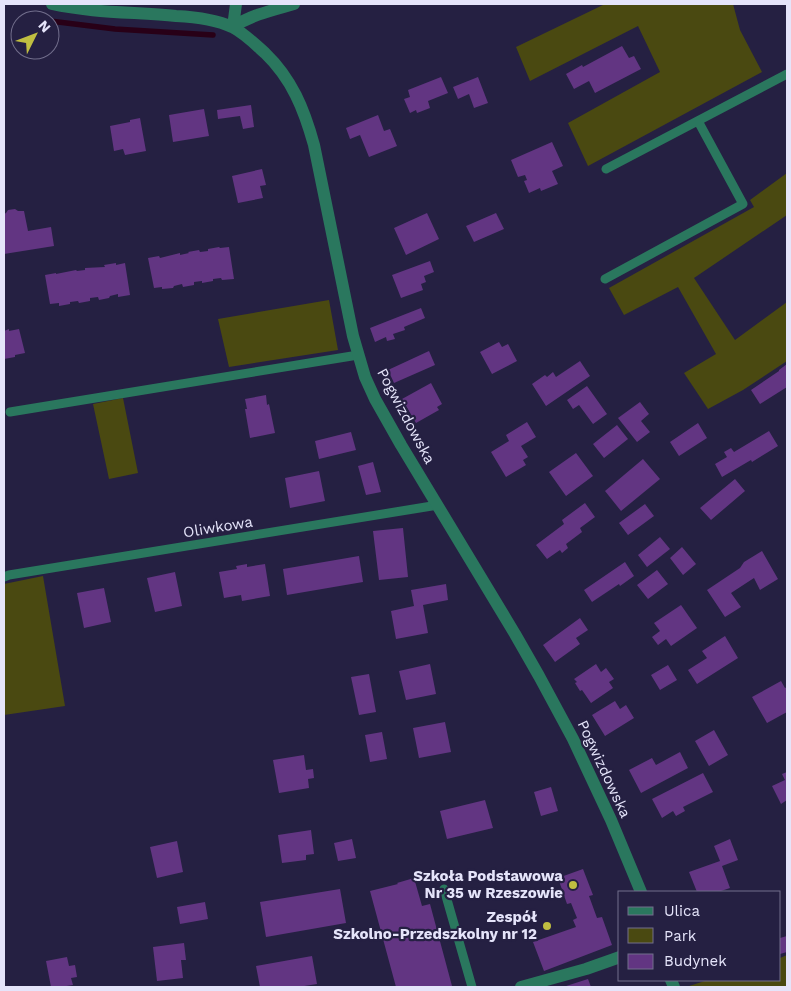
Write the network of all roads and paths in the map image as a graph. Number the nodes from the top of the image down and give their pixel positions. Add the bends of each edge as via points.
1 (52, 4) edge
2 (236, 4) edge
3 (294, 4) edge
4 (233, 27) junction
5 (787, 74) edge
6 (698, 121) junction
7 (606, 170) dead end
8 (605, 279) dead end
9 (358, 355) junction
10 (10, 412) dead end
11 (438, 505) junction
12 (4, 578) edge
13 (444, 889) dead end
14 (641, 891) edge
15 (618, 958) edge
16 (472, 987) edge
17 (521, 987) edge

1 - 4 street, Pogwizdowska via 197,18
2 - 4 street
3 - 4 street
4 - 9 street, Pogwizdowska via 273,61 288,80 305,115
5 - 6 lane
6 - 7 lane
6 - 8 lane via 743,204
9 - 10 lane
9 - 11 street, Pogwizdowska via 375,399
11 - 12 lane, Oliwkowa
11 - 14 street, Pogwizdowska via 573,739
13 - 16 lane
15 - 17 street

